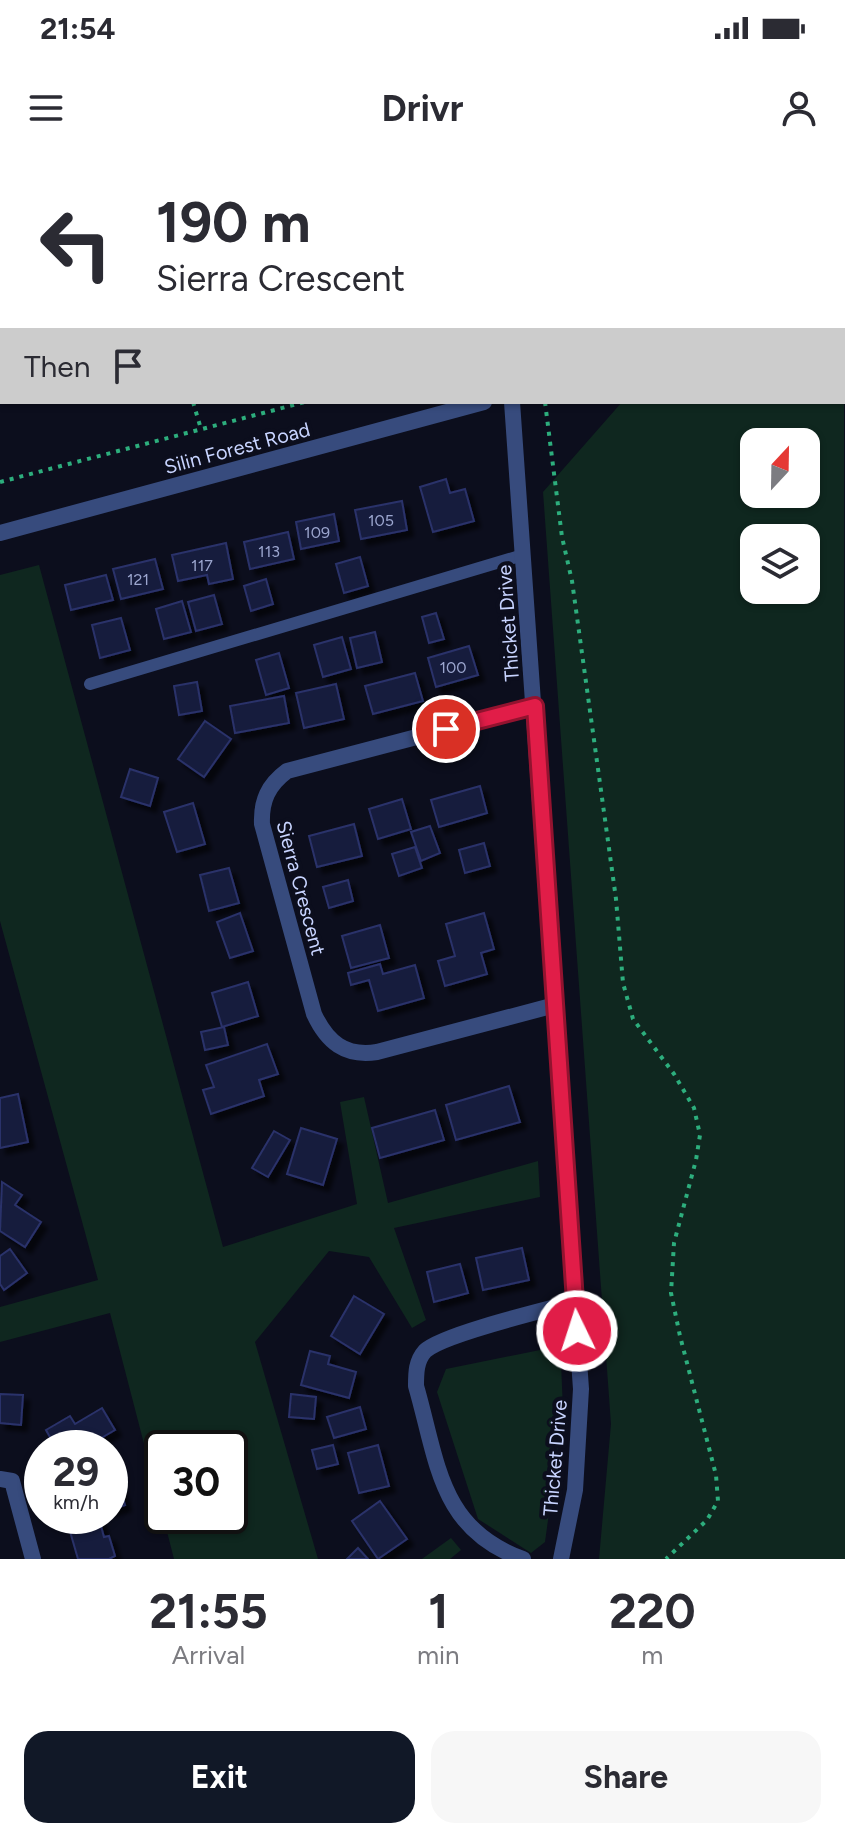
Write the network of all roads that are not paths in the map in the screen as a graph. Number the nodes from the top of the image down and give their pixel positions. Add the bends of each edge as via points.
1 (477, 404) edge
2 (512, 404) edge
3 (0, 533) edge
4 (523, 555) junction
5 (90, 684) dead end
6 (535, 706) junction
7 (555, 1005) junction
8 (575, 1302) junction
9 (0, 1479) edge
10 (33, 1559) edge
11 (523, 1559) edge
12 (561, 1559) edge

1 - 3 street, Silin Forest Road
2 - 4 street, Thicket Drive
4 - 5 lane
4 - 6 street, Thicket Drive
6 - 7 street, Thicket Drive
6 - 7 street, Sierra Crescent via 287,771 265,797 262,824 314,1014 341,1049 377,1052
7 - 8 street, Thicket Drive
8 - 11 street via 439,1342 419,1359 416,1372 452,1505 480,1537
8 - 12 street, Thicket Drive via 581,1389 578,1457
9 - 10 street via 12,1481

